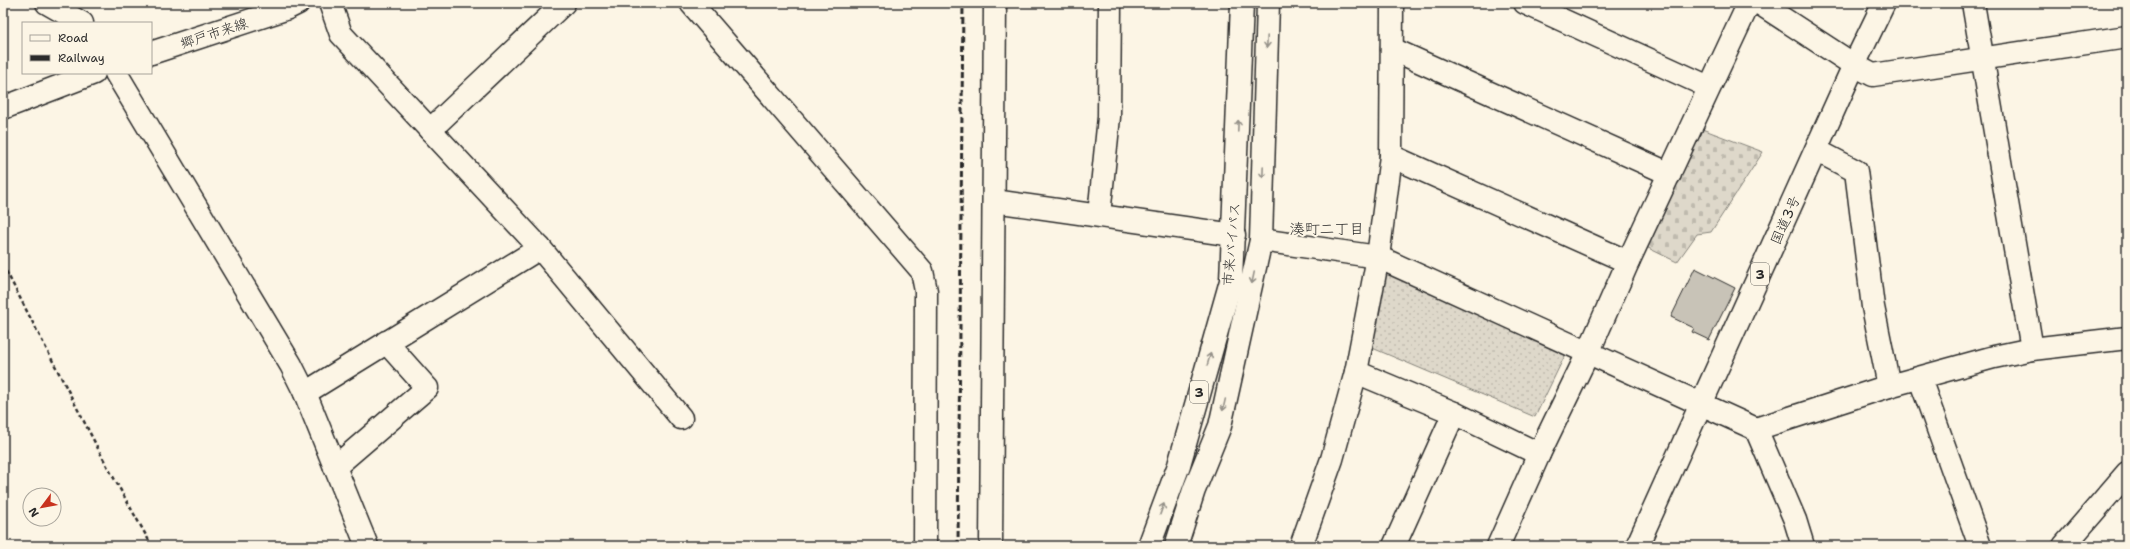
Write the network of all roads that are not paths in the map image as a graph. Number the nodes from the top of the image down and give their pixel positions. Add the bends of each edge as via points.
1 (47, 3) edge
2 (298, 3) edge
3 (330, 3) edge
4 (564, 3) edge
5 (691, 3) edge
6 (996, 3) edge
7 (1110, 3) edge
8 (1242, 3) edge
9 (1268, 3) edge
10 (1392, 3) edge
11 (1525, 3) edge
12 (1749, 3) edge
13 (1759, 3) edge
14 (1884, 3) edge
15 (1973, 3) edge
16 (80, 22) edge
17 (2127, 37) edge
18 (1392, 49) junction
19 (152, 53) edge
20 (1984, 59) junction
21 (1854, 65) junction
22 (91, 74) edge
23 (117, 74) edge
24 (1709, 87) junction
25 (3, 108) edge
26 (430, 130) junction
27 (1816, 150) junction
28 (1391, 156) junction
29 (1670, 174) junction
30 (994, 201) junction
31 (1099, 215) junction
32 (1234, 235) junction
33 (1261, 240) junction
34 (540, 248) junction
35 (1378, 257) junction
36 (1628, 262) junction
37 (2127, 338) edge
38 (386, 342) junction
39 (2032, 349) junction
40 (1588, 353) junction
41 (1356, 372) junction
42 (1920, 378) junction
43 (1889, 386) junction
44 (305, 393) junction
45 (1700, 405) junction
46 (1454, 413) junction
47 (681, 418) dead end
48 (1756, 429) junction
49 (1539, 454) junction
50 (335, 467) junction
51 (2127, 473) edge
52 (367, 546) edge
53 (925, 546) edge
54 (991, 546) edge
55 (1149, 546) edge
56 (1176, 546) edge
57 (1301, 546) edge
58 (1394, 546) edge
59 (1498, 546) edge
60 (1636, 546) edge
61 (1803, 546) edge
62 (1980, 546) edge
63 (2064, 546) edge

1 - 16 main road
2 - 19 main road, 郷戸市来線
3 - 26 main road via 341,34
4 - 26 main road
5 - 53 main road via 922,271 926,291
6 - 30 main road
7 - 31 main road via 1109,117
32 -> 8 main road, 市来バイパス / 3
9 -> 33 main road, 市来バイパス / 3
10 - 18 main road
11 - 24 main road
12 - 24 main road
13 - 21 main road
14 - 21 main road, 国道3号 / 3
15 - 20 main road
17 - 20 main road
18 - 28 main road
18 - 29 main road
20 - 21 main road via 1873,75
20 - 39 main road
21 - 27 main road, 国道3号 / 3
22 - 25 main road
23 - 44 main road via 287,358
24 - 29 main road
26 - 34 main road
27 - 43 main road via 1856,171 1873,307
27 - 45 main road, 国道3号 / 3
28 - 35 main road
28 - 36 main road
29 - 36 main road
30 - 31 main road
30 - 54 main road
31 - 32 main road
55 -> 32 main road, 市来バイパス / 3 via 1179,465 1231,281
33 - 35 main road
33 -> 56 main road, 市来バイパス / 3 via 1220,426 1194,490
34 - 38 main road
34 - 47 main road
35 - 40 main road
35 - 41 main road
36 - 40 main road
37 - 39 main road
38 - 44 main road
38 - 50 main road via 427,388
39 - 42 main road
40 - 45 main road
40 - 49 main road
41 - 46 main road
41 - 57 main road via 1332,459
42 - 43 main road
42 - 62 main road
43 - 48 main road
44 - 50 main road
45 - 48 main road
45 - 60 main road, 国道3号 / 3
46 - 49 main road
46 - 58 main road
48 - 61 main road via 1795,520
49 - 59 main road
50 - 52 main road
51 - 63 main road

